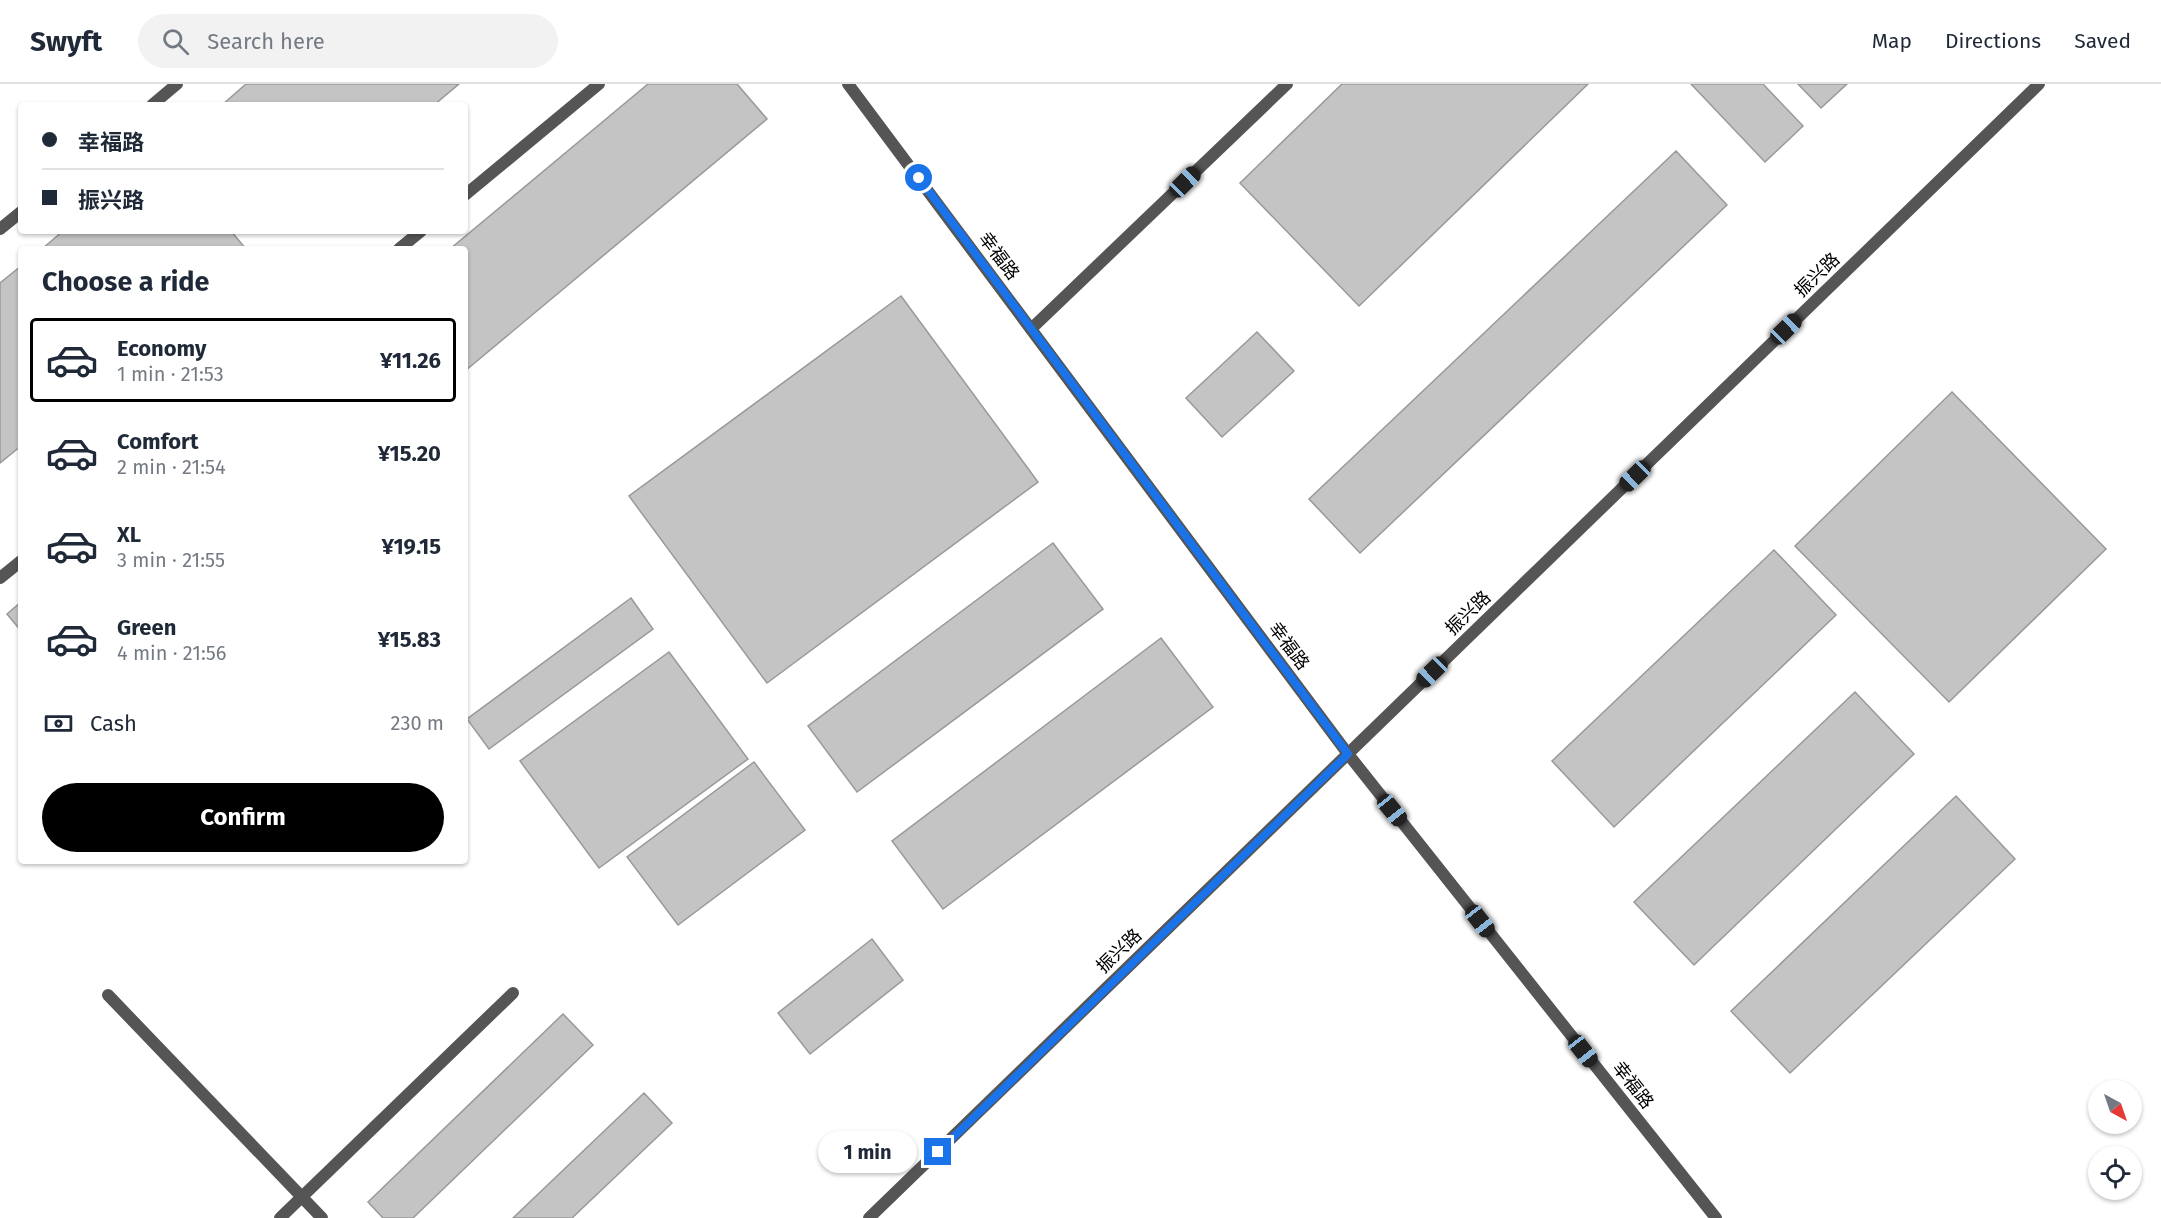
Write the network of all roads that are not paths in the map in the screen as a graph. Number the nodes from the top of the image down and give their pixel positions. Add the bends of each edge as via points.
1 (177, 84) edge
2 (599, 84) edge
3 (848, 84) edge
4 (1287, 84) edge
5 (2039, 84) edge
6 (156, 102) edge
7 (468, 193) edge
8 (18, 214) edge
9 (0, 229) edge
10 (417, 234) edge
11 (403, 246) edge
12 (1031, 329) junction
13 (18, 563) edge
14 (0, 578) edge
15 (1348, 754) junction
16 (513, 993) dead end
17 (108, 995) dead end
18 (302, 1197) junction
19 (280, 1218) edge
20 (322, 1218) edge
21 (869, 1218) edge
22 (1716, 1218) edge

1 - 6 street
2 - 7 street
3 - 12 street, 幸福路
4 - 12 street
5 - 15 street, 振兴路
8 - 9 street
10 - 11 street
12 - 15 street, 幸福路
13 - 14 street
15 - 21 street, 振兴路
15 - 22 street, 幸福路
16 - 18 street
17 - 18 street
18 - 19 street
18 - 20 street

